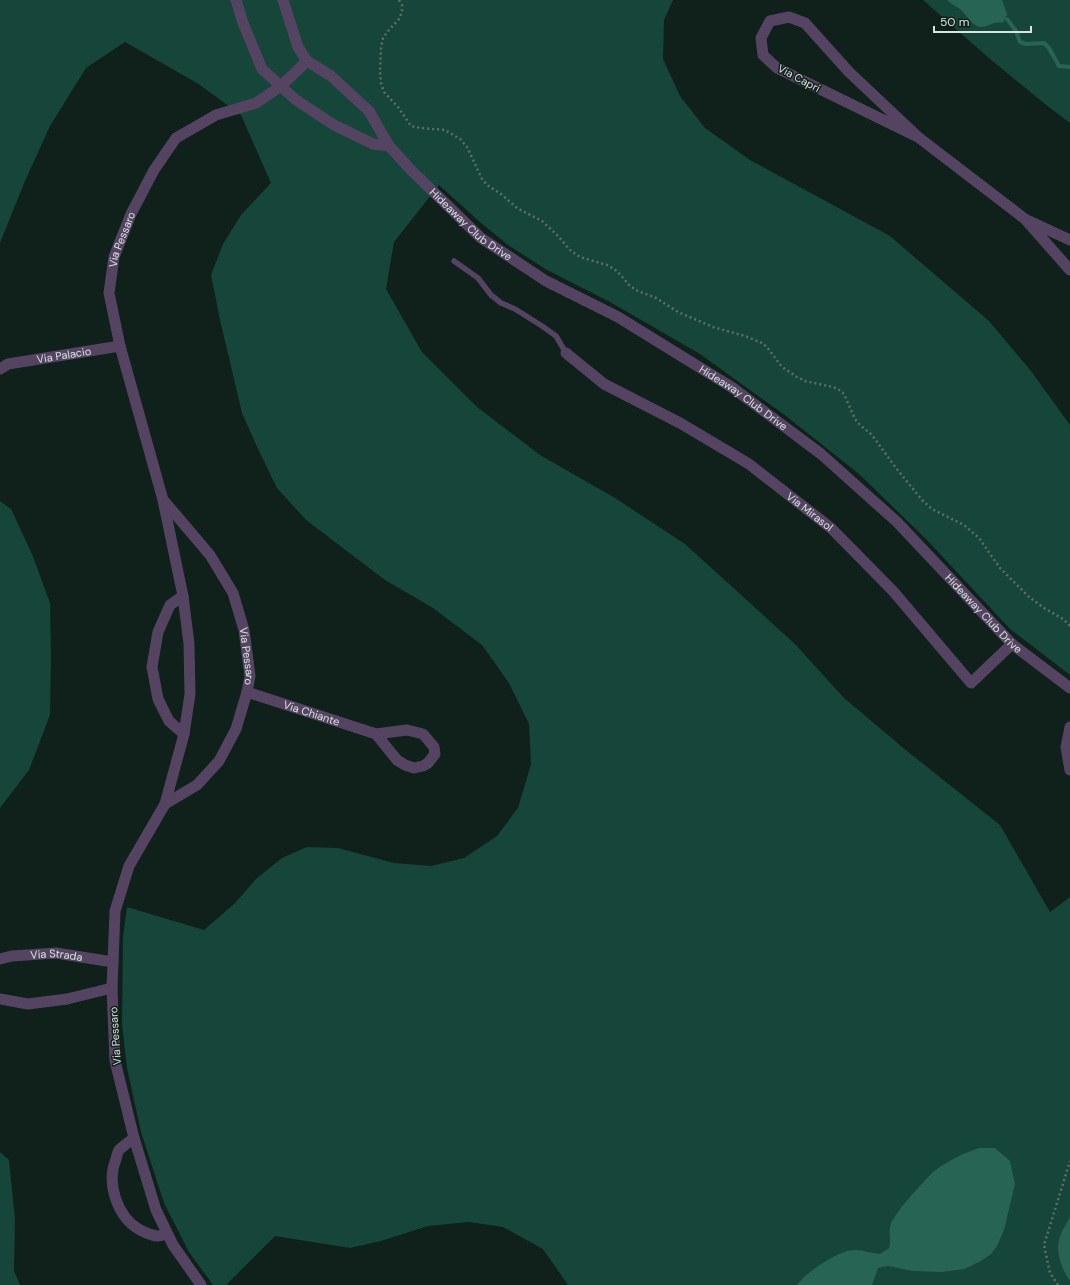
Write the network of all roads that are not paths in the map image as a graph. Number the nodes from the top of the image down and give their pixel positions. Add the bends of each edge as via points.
1 (236, 0) edge
2 (283, 0) edge
3 (307, 60) junction
4 (281, 86) junction
5 (918, 137) junction
6 (389, 146) junction
7 (1025, 219) junction
8 (1070, 240) edge
9 (454, 261) dead end
10 (1070, 270) edge
11 (120, 346) junction
12 (566, 353) joint
13 (3, 365) edge
14 (163, 500) junction
15 (183, 596) junction
16 (1012, 644) junction
17 (1070, 688) edge
18 (247, 692) junction
19 (1070, 727) edge
20 (184, 734) junction
21 (376, 734) junction
22 (1070, 770) edge
23 (165, 804) junction
24 (0, 959) edge
25 (113, 962) junction
26 (112, 988) junction
27 (0, 999) edge
28 (134, 1138) junction
29 (167, 1234) junction
30 (201, 1285) edge

1 - 4 street via 242,24 262,68
2 - 3 street, Hideaway Club Drive via 298,47
3 - 4 street, Via Pessaro
3 - 6 street, Hideaway Club Drive via 331,76 368,111
4 - 6 street via 296,100 334,125 373,144
4 - 11 street, Via Pessaro via 256,103 216,115 176,138 154,170 131,214 114,257 109,293
5 - 5 street, Via Capri via 849,72 805,23 789,17 770,21 761,38 762,49 763,55 777,68
5 - 7 street, Via Capri
6 - 16 street, Hideaway Club Drive via 481,238 546,281 618,318 733,388 821,454 897,522
7 - 8 street, Via Capri
7 - 10 street, Via Capri
9 - 12 lane via 478,278 501,303 515,309 556,336
11 - 13 street, Via Palacio
11 - 14 street, Via Pessaro
12 - 16 street, Via Mirasol via 604,384 680,423 749,464 831,528 893,591 971,683
14 - 15 street, Via Pessaro
14 - 18 street, Via Pessaro via 210,555 233,593 244,630 250,676
15 - 20 street, Via Pessaro via 189,644 190,694
15 - 20 street via 170,605 158,632 152,667 158,699 169,721
16 - 17 street, Hideaway Club Drive
18 - 21 street, Via Chiante
18 - 23 street, Via Pessaro via 236,729 219,760 197,785
19 - 22 street via 1066,747
20 - 23 street, Via Pessaro
21 - 21 street, Via Chiante via 397,760 405,765 414,768 423,766 435,754 434,747 423,734 407,730
23 - 25 street, Via Pessaro via 129,866 114,911
24 - 25 street, Via Strada via 56,953
25 - 26 street, Via Pessaro
26 - 27 street via 67,999 28,1004
26 - 28 street, Via Pessaro via 115,1061
28 - 29 street, Via Pessaro via 156,1210
28 - 29 street via 119,1151 114,1164 114,1194 126,1218 138,1228 148,1234
29 - 30 street, Via Pessaro

